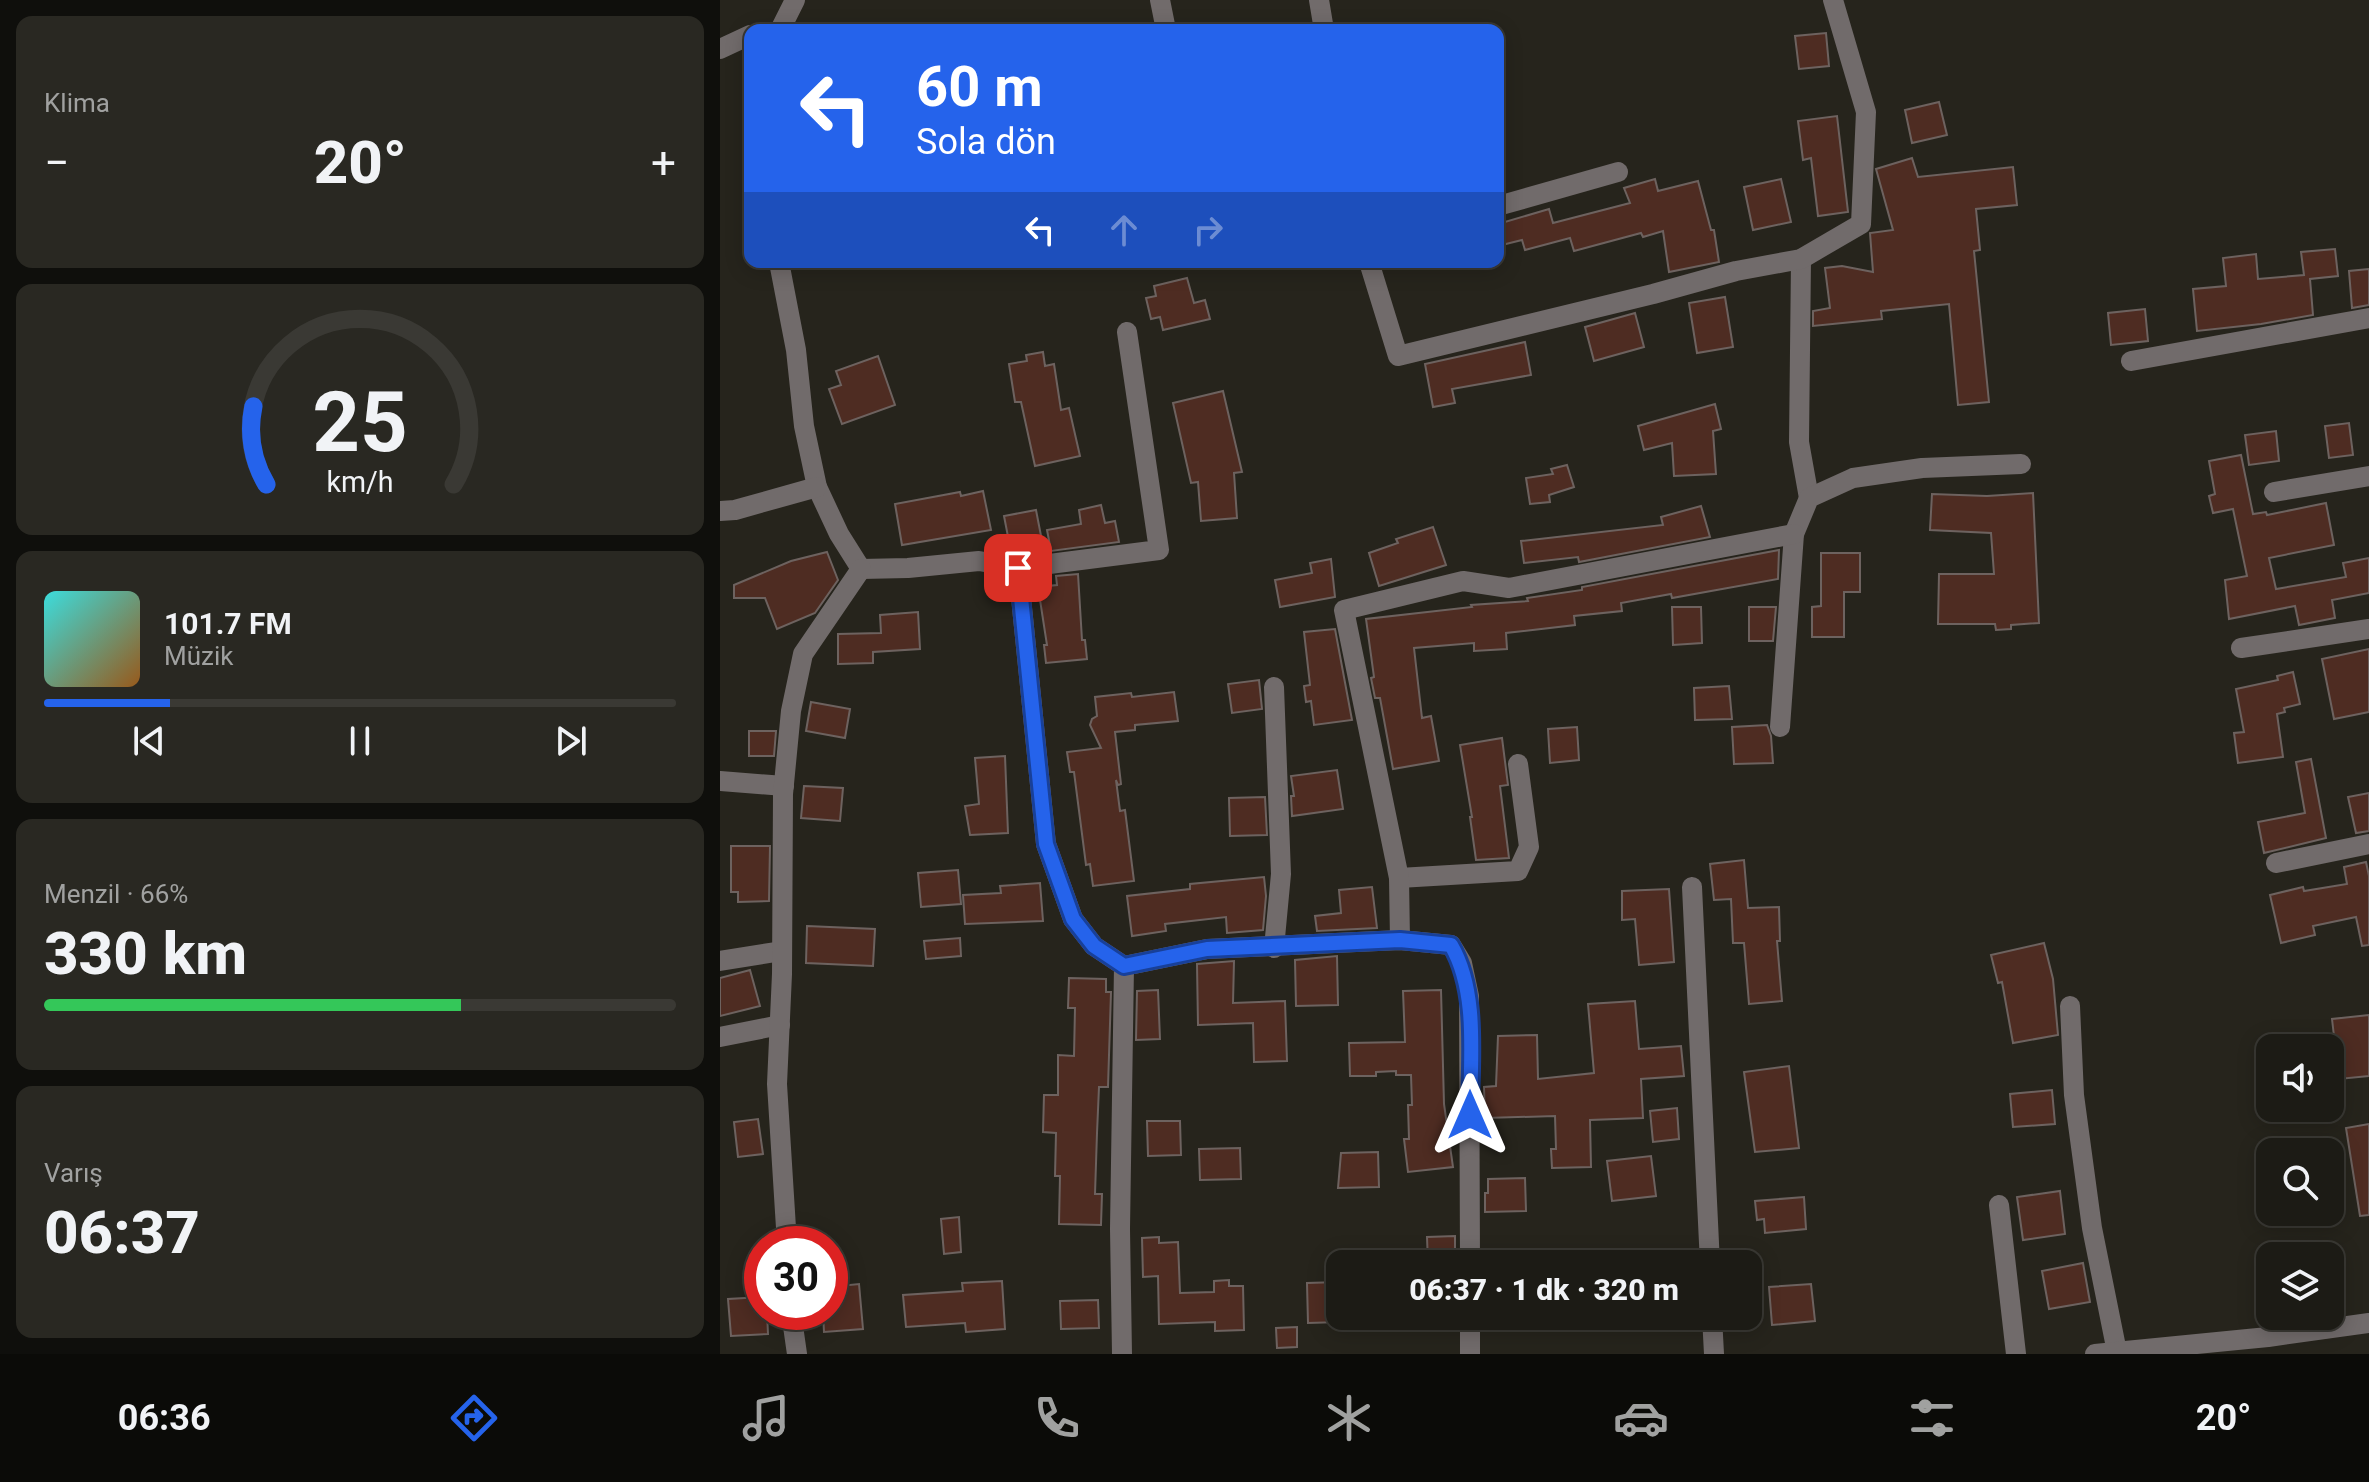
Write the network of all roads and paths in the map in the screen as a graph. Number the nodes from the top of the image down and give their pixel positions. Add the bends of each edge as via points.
1 (1160, 0) edge
2 (1319, 0) edge
3 (1833, 0) edge
4 (1165, 24) edge
5 (1323, 24) edge
6 (744, 38) edge
7 (720, 49) edge
8 (1618, 172) dead end
9 (1504, 204) edge
10 (1801, 259) junction
11 (780, 268) edge
12 (1371, 268) edge
13 (2369, 318) edge
14 (1127, 332) dead end
15 (2131, 361) dead end
16 (2021, 464) dead end
17 (2369, 476) edge
18 (817, 487) junction
19 (2274, 492) dead end
20 (1809, 498) junction
21 (720, 511) edge
22 (1794, 534) junction
23 (1018, 568) junction
24 (861, 569) junction
25 (2369, 629) edge
26 (2241, 648) dead end
27 (1274, 687) dead end
28 (1780, 727) dead end
29 (1518, 764) dead end
30 (720, 781) edge
31 (784, 786) junction
32 (2369, 844) edge
33 (2276, 863) dead end
34 (1399, 878) junction
35 (1692, 887) dead end
36 (1400, 940) junction
37 (1274, 948) junction
38 (782, 951) junction
39 (720, 961) edge
40 (1124, 966) junction
41 (2070, 1006) dead end
42 (780, 1025) junction
43 (720, 1037) edge
44 (1999, 1205) dead end
45 (786, 1226) edge
46 (1470, 1250) edge
47 (1709, 1250) edge
48 (2369, 1323) edge
49 (794, 1330) edge
50 (1470, 1330) edge
51 (1713, 1330) edge
52 (2268, 1346) edge
53 (2117, 1352) junction
54 (797, 1354) edge
55 (1122, 1354) edge
56 (1470, 1354) edge
57 (1714, 1354) edge
58 (2016, 1354) edge
59 (2095, 1354) edge

1 - 4 street
2 - 5 street
3 - 10 street via 1866,112 1861,224
6 - 7 street
8 - 9 street
10 - 12 street via 1398,356
10 - 20 street via 1799,442
11 - 18 street
13 - 15 street
14 - 23 street via 1159,550
16 - 20 street via 1922,468 1853,478
17 - 19 street
18 - 21 street
18 - 24 street
20 - 22 street
22 - 28 street
22 - 34 street via 1509,588 1463,581 1344,610
23 - 24 street via 979,561
23 - 40 street via 1046,844 1073,919 1094,946
24 - 31 street via 803,654
25 - 26 street
27 - 37 street via 1281,874
29 - 34 street via 1529,847 1518,871
30 - 31 street
31 - 38 street
32 - 33 street
34 - 36 street
35 - 47 street
36 - 37 street
36 - 46 street via 1451,945 1462,963 1469,996
37 - 40 street via 1207,949
38 - 39 street
38 - 42 street
40 - 55 street
41 - 53 street via 2074,1095 2092,1228
42 - 43 street
42 - 45 street via 777,1084
44 - 58 street
48 - 52 street
49 - 54 street
50 - 56 street
51 - 57 street
52 - 53 street
53 - 59 street

